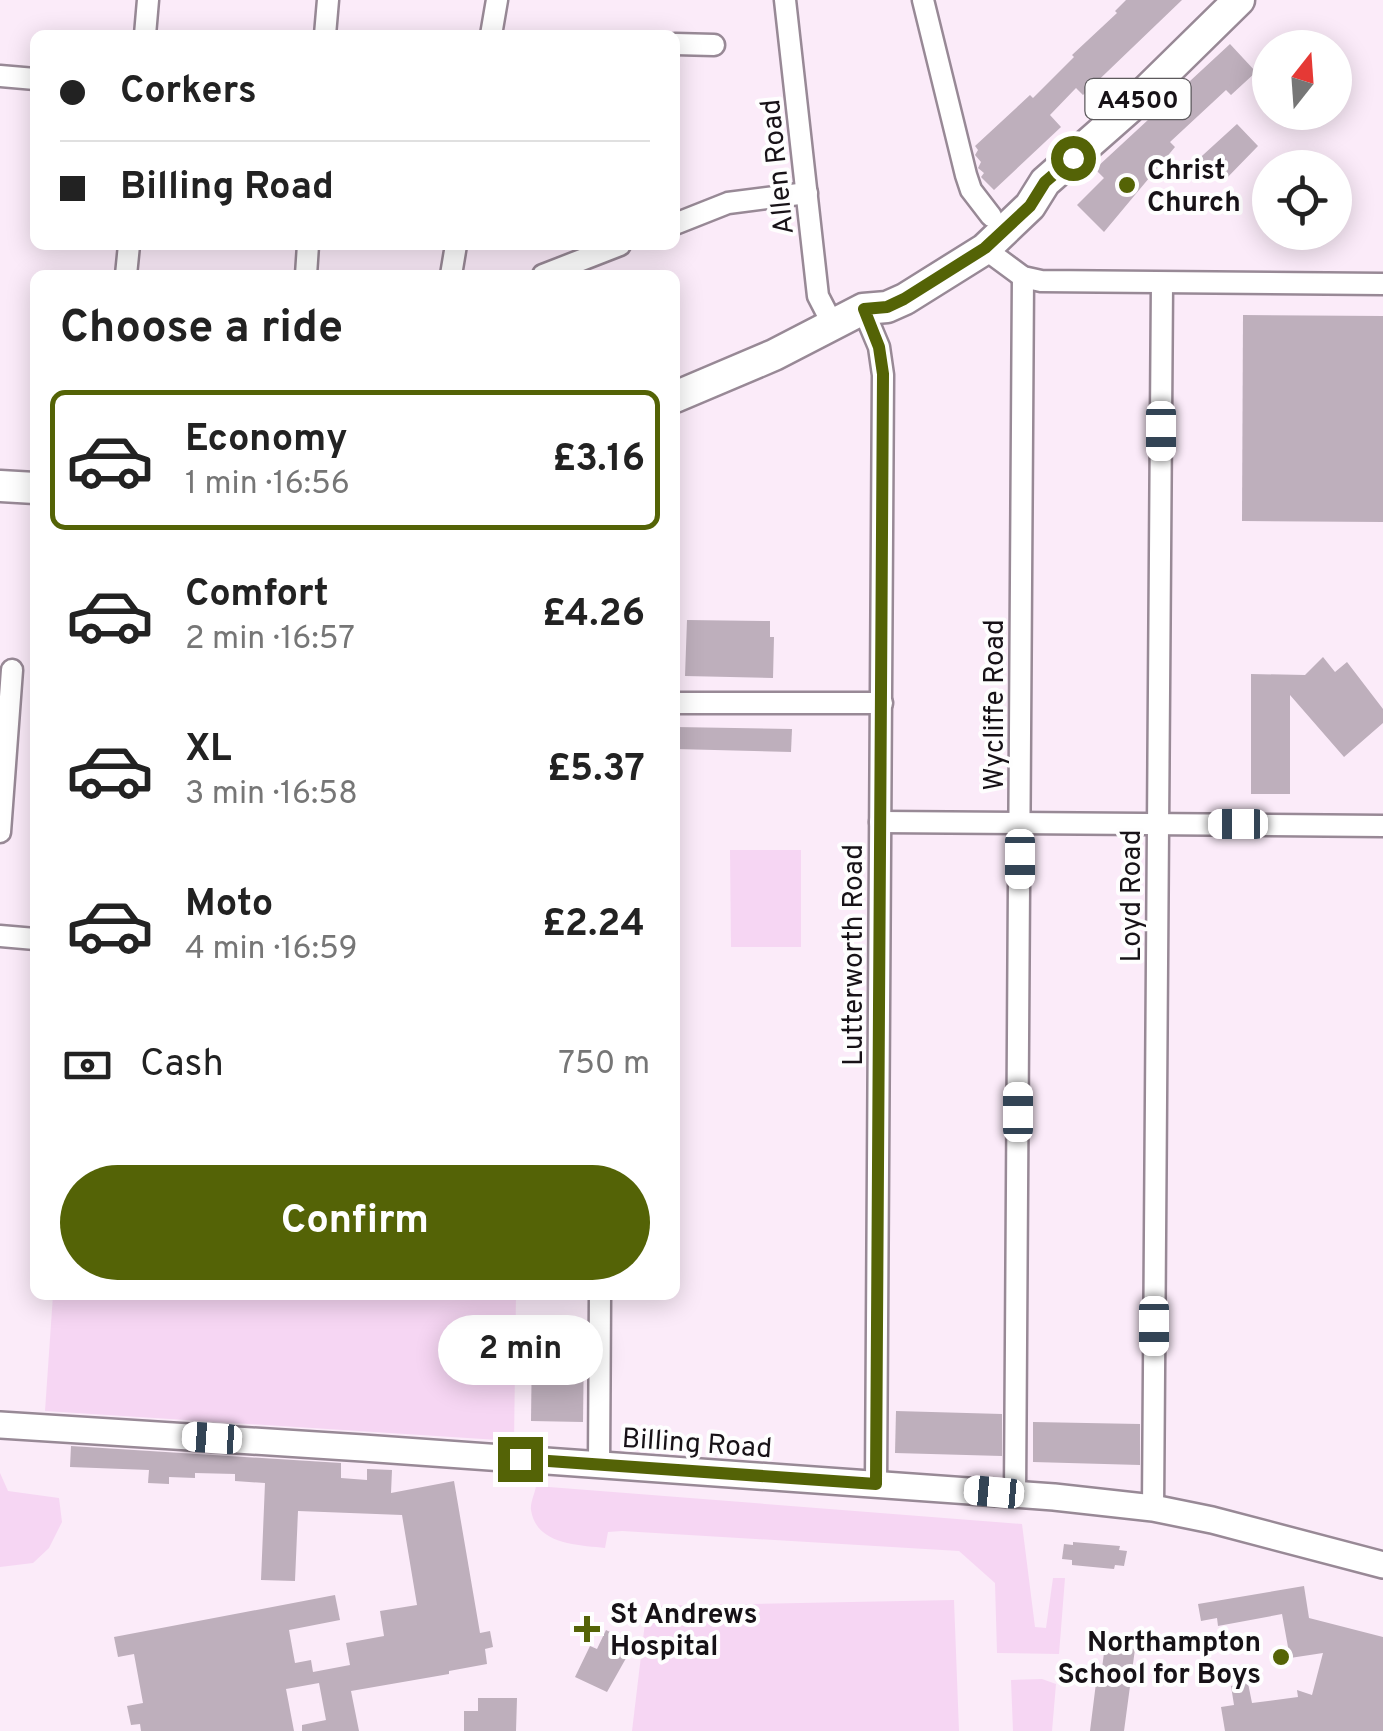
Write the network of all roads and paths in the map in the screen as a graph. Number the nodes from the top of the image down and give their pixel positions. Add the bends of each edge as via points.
1 (148, 0) edge
2 (328, 0) edge
3 (497, 0) edge
4 (785, 0) edge
5 (923, 0) edge
6 (1239, 0) edge
7 (146, 30) edge
8 (325, 30) edge
9 (493, 30) edge
10 (680, 44) edge
11 (714, 45) dead end
12 (0, 76) edge
13 (30, 79) edge
14 (1045, 182) junction
15 (808, 193) junction
16 (991, 216) junction
17 (680, 222) edge
18 (985, 248) junction
19 (954, 249) junction
20 (607, 250) edge
21 (557, 270) edge
22 (1023, 277) junction
23 (1162, 283) junction
24 (1383, 284) edge
25 (864, 309) junction
26 (833, 325) junction
27 (680, 395) edge
28 (0, 486) edge
29 (30, 488) edge
30 (12, 670) dead end
31 (680, 703) edge
32 (882, 703) junction
33 (880, 822) junction
34 (1020, 824) junction
35 (1158, 824) junction
36 (1383, 826) edge
37 (0, 832) edge
38 (0, 936) edge
39 (30, 939) edge
40 (600, 1300) edge
41 (0, 1425) edge
42 (598, 1466) junction
43 (876, 1484) junction
44 (1015, 1494) junction
45 (1153, 1508) junction
46 (1383, 1565) edge

1 - 7 street
2 - 8 street
3 - 9 street
4 - 15 street, Allen Road
5 - 16 street via 966,175
6 - 14 main road, A4500
10 - 11 street
12 - 13 street
14 - 16 main road, A4500
14 - 18 main road, A4500 via 1030,206
15 - 17 street via 728,203
15 - 26 street, Allen Road via 818,296
16 - 19 main road, A4500
18 - 19 main road, A4500
18 - 22 street
18 - 25 main road, A4500 via 904,299
19 - 25 main road, A4500 via 878,292
20 - 21 street
22 - 23 street
22 - 34 street, Wycliffe Road
23 - 24 street
23 - 35 street, Loyd Road
25 - 26 main road, A4500
25 - 32 street, Lutterworth Road via 883,374
26 - 27 main road, A4500
28 - 29 main road
30 - 37 street
31 - 32 street
32 - 33 street, Lutterworth Road
33 - 34 street
33 - 43 street, Lutterworth Road
34 - 35 street
34 - 44 street, Wycliffe Road
35 - 36 street
35 - 45 street, Loyd Road
38 - 39 street
40 - 42 street
41 - 42 street, Billing Road
42 - 43 street, Billing Road
43 - 44 street, Billing Road
44 - 45 street, Billing Road
45 - 46 street, Billing Road

